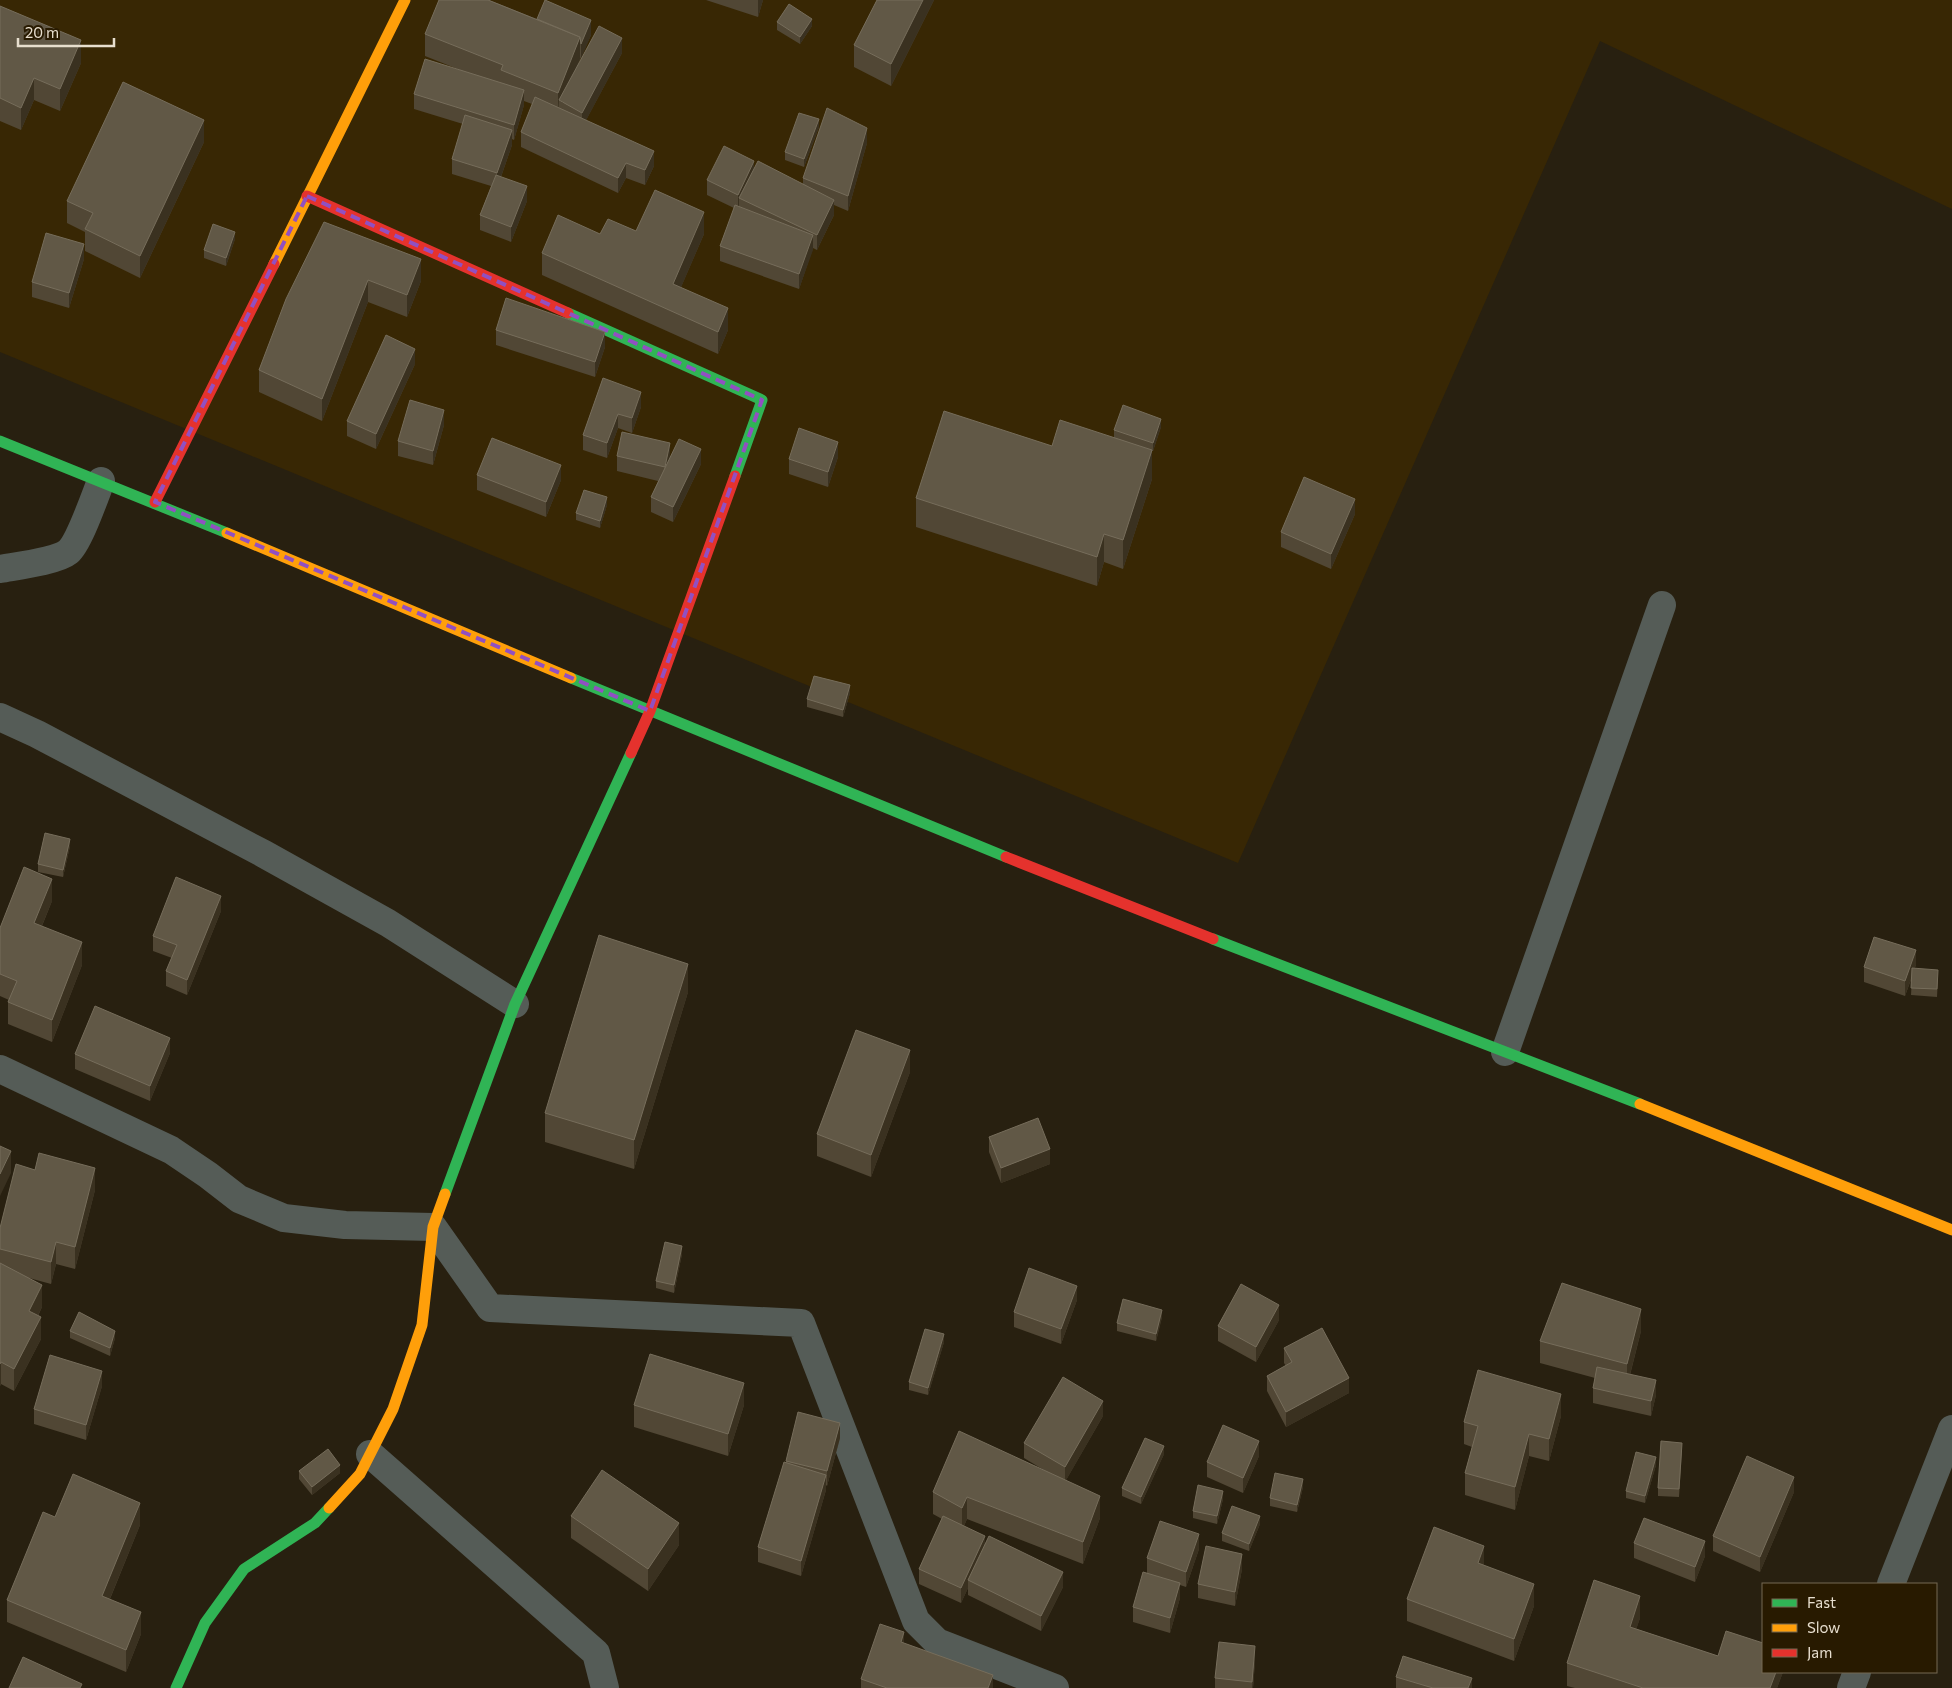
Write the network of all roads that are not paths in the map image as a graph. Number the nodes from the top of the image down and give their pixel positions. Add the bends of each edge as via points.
1 (405, 0) edge
2 (308, 196) junction
3 (0, 441) edge
4 (101, 481) junction
5 (155, 502) junction
6 (0, 569) edge
7 (1662, 605) dead end
8 (650, 711) junction
9 (0, 717) edge
10 (515, 1004) junction
11 (1505, 1052) junction
12 (0, 1069) edge
13 (433, 1227) junction
14 (1952, 1230) edge
15 (1952, 1428) edge
16 (370, 1454) junction
17 (1891, 1583) edge
18 (1857, 1673) edge
19 (176, 1688) edge
20 (605, 1688) edge
21 (1055, 1688) edge
22 (1851, 1688) edge

1 - 2 street
2 - 5 street
2 - 8 street via 762,400
3 - 4 street
4 - 5 street
4 - 6 street via 68,552 56,558
5 - 8 street
7 - 11 street
8 - 10 street
8 - 11 street via 1073,885
9 - 10 street via 264,854 388,923
10 - 13 street
11 - 14 street
12 - 13 street via 171,1150 239,1199 284,1218 345,1225
13 - 16 street via 422,1325 394,1409
13 - 21 street via 490,1308 801,1323 916,1621 937,1642
15 - 17 street
16 - 19 street via 360,1474 315,1523 244,1569 205,1623
16 - 20 street via 596,1653
18 - 22 street

